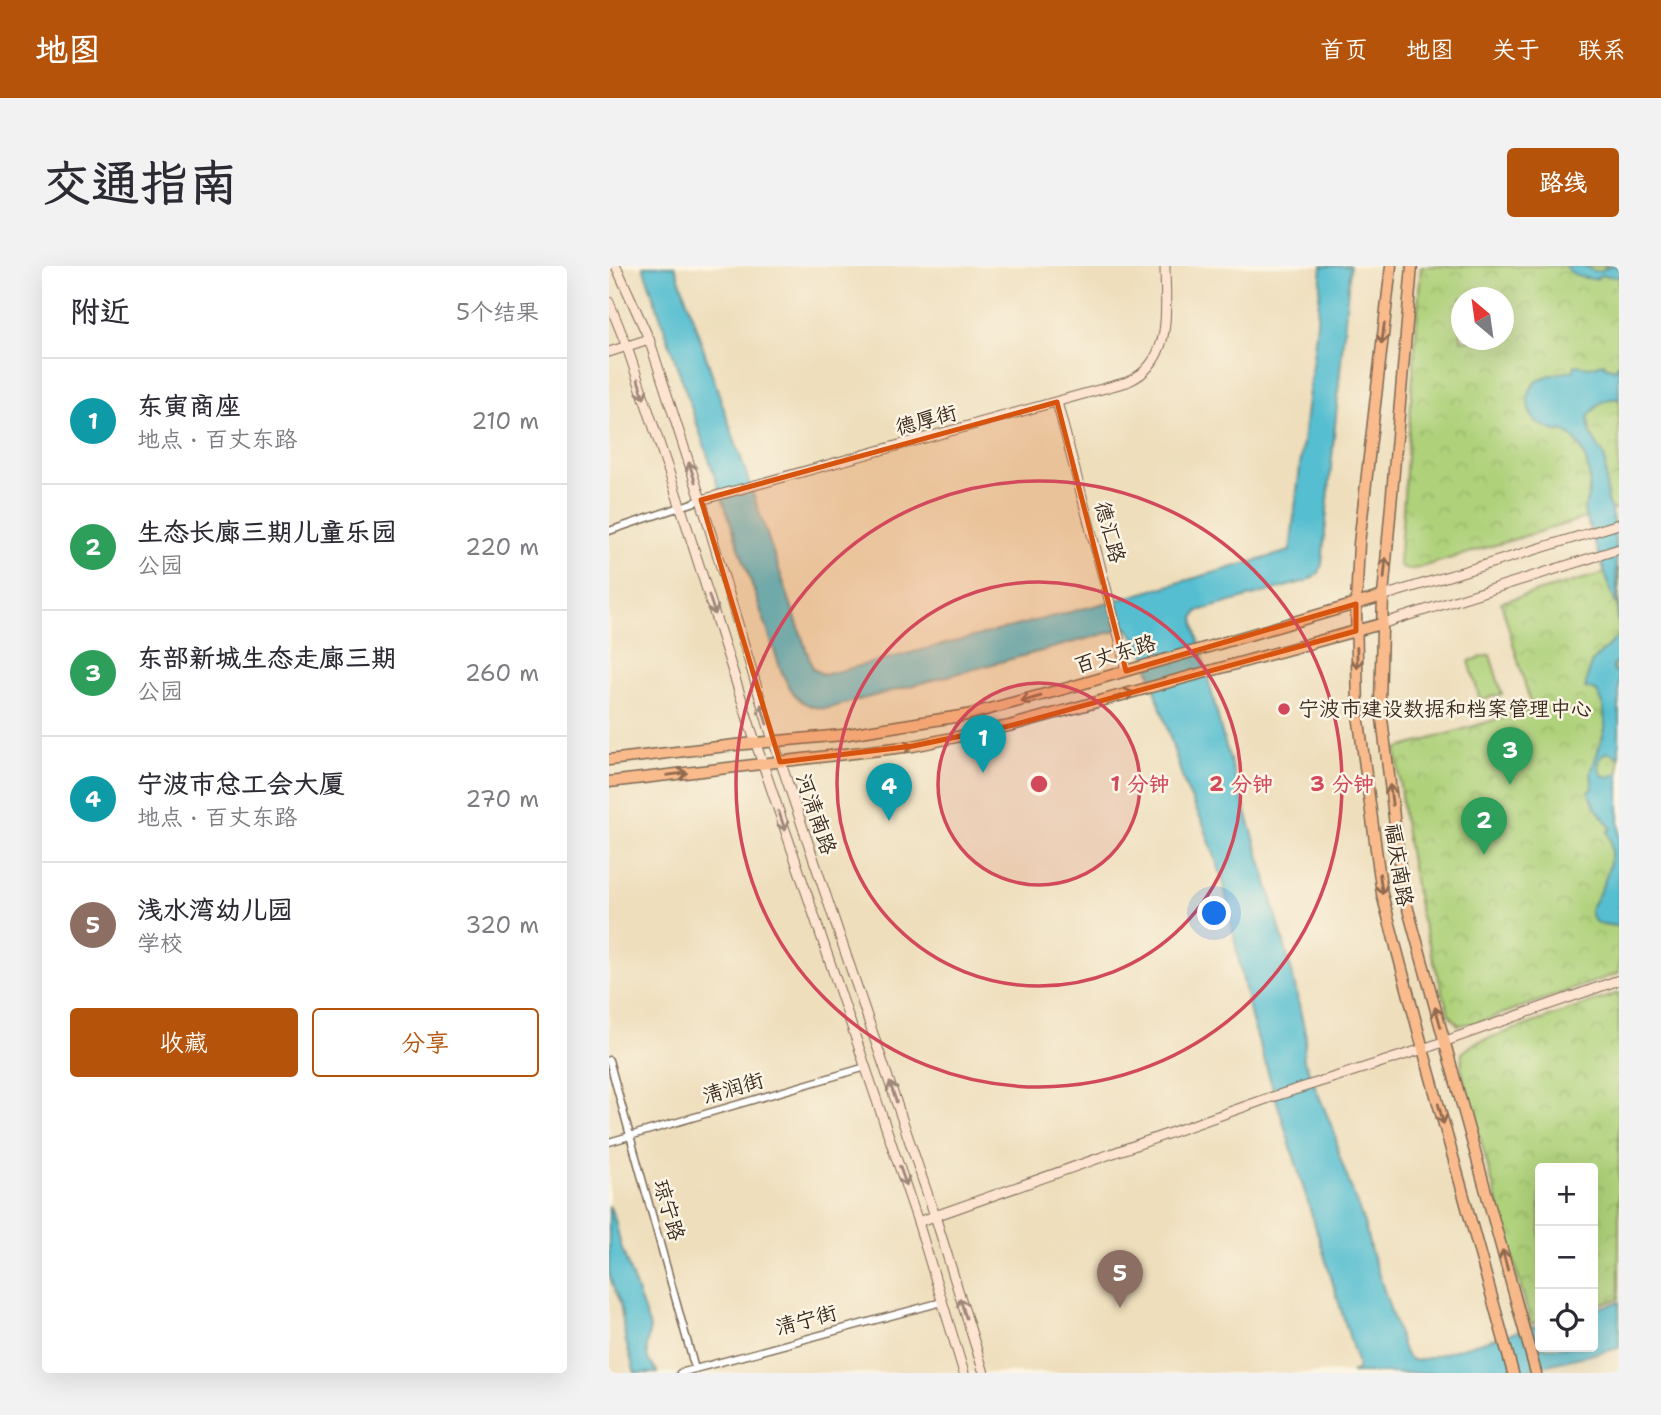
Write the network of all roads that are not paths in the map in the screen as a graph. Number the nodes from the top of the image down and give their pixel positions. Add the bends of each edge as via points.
1 (616, 266) edge
2 (1165, 266) edge
3 (1391, 266) edge
4 (1412, 266) edge
5 (609, 302) edge
6 (649, 339) junction
7 (627, 347) junction
8 (609, 352) edge
9 (1057, 401) junction
10 (701, 500) junction
11 (681, 508) junction
12 (1619, 524) edge
13 (609, 531) edge
14 (1619, 549) edge
15 (1383, 596) junction
16 (1356, 604) junction
17 (1381, 624) junction
18 (1356, 631) junction
19 (1126, 671) junction
20 (773, 741) junction
21 (756, 744) junction
22 (609, 760) edge
23 (781, 762) junction
24 (763, 764) junction
25 (609, 782) edge
26 (1619, 980) edge
27 (1445, 1040) junction
28 (1423, 1049) junction
29 (609, 1060) edge
30 (866, 1067) junction
31 (630, 1136) junction
32 (609, 1142) edge
33 (935, 1216) junction
34 (918, 1222) junction
35 (942, 1302) junction
36 (695, 1369) junction
37 (1511, 1369) edge
38 (680, 1373) edge
39 (964, 1373) edge
40 (984, 1373) edge
41 (1536, 1373) edge

1 - 6 main road, 河清南路
2 - 9 main road, 德厚街 via 1165,335 1157,356 1127,382
3 -> 16 main road, 福庆南路
15 -> 4 main road, 福庆南路
5 - 7 main road, 河清南路
6 - 7 main road
10 -> 6 main road, 河清南路
7 - 8 main road
7 -> 11 main road, 河清南路
9 - 10 main road, 德厚街
9 - 19 main road, 德汇路
10 - 11 street, 德厚街
20 -> 10 main road, 河清南路
11 - 13 street, 德厚街
11 -> 21 main road, 河清南路
12 - 15 main road, 百丈东路
14 - 17 main road, 百丈东路
15 - 16 main road, 百丈东路
15 - 17 main road, 福庆南路
16 - 18 main road, 福庆南路
16 - 19 main road, 百丈东路
17 - 18 main road, 百丈东路
27 -> 17 main road, 福庆南路 via 1403,891 1380,702
23 -> 18 main road, 百丈东路 via 961,737
18 -> 28 main road, 福庆南路 via 1358,713 1382,894
19 -> 20 main road, 百丈东路 via 955,717
20 - 21 main road, 百丈东路
20 - 23 main road, 河清南路
21 - 22 main road, 百丈东路
21 - 24 main road, 河清南路
23 - 24 main road, 百丈东路
33 -> 23 main road, 河清南路
25 -> 24 main road, 百丈东路
24 -> 30 main road, 河清南路
26 - 27 main road
27 - 28 main road
41 -> 27 main road, 福庆南路
28 - 33 main road via 1269,1098
28 -> 37 main road, 福庆南路
29 - 31 street, 琼宁路
30 - 31 street, 清润街
30 -> 34 main road, 河清南路
31 - 32 street, 清润街
31 - 36 street, 琼宁路
33 - 34 main road
40 -> 33 main road, 河清南路
34 - 35 main road, 河清南路
35 - 36 street, 清宁街
35 - 39 main road, 河清南路
36 - 38 street, 清宁街

